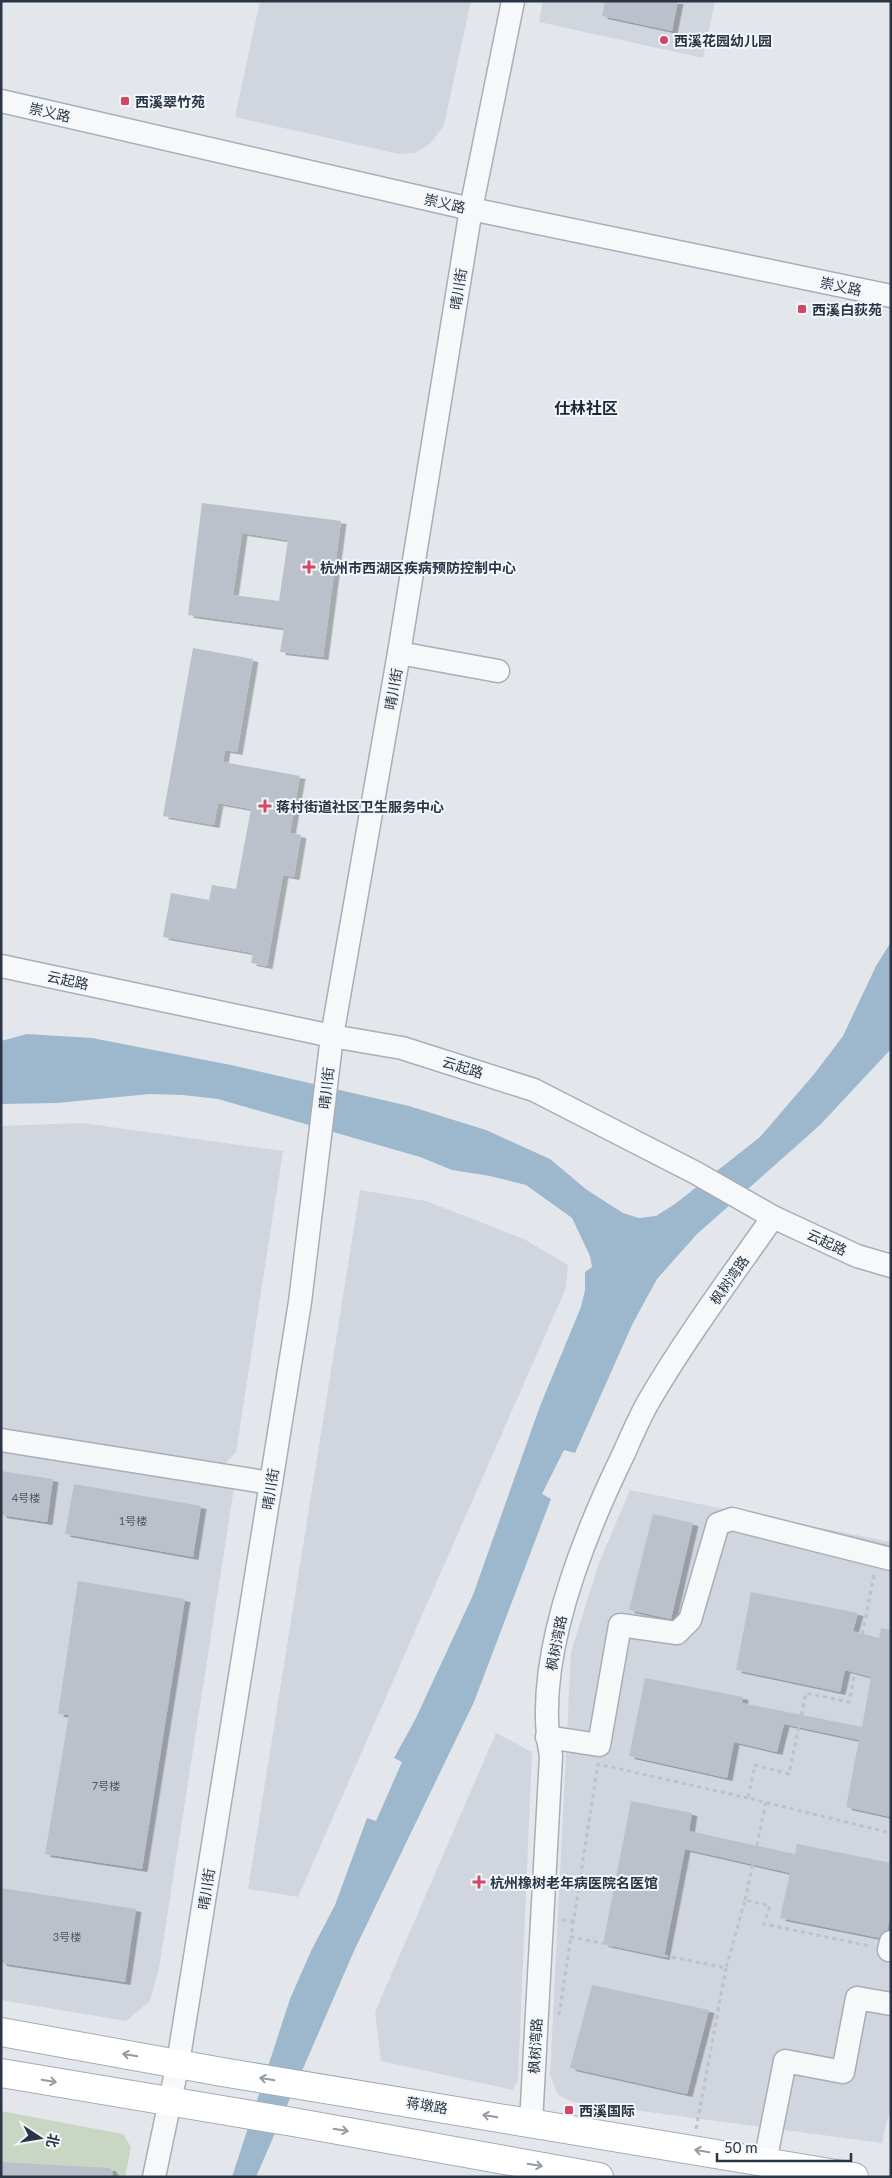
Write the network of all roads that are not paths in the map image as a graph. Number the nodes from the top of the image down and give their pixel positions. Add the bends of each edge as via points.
1 (513, 1) edge
2 (1, 101) edge
3 (471, 209) junction
4 (891, 296) edge
5 (399, 653) junction
6 (498, 671) dead end
7 (1, 966) edge
8 (332, 1036) junction
9 (773, 1217) junction
10 (891, 1266) edge
11 (1, 1440) edge
12 (271, 1483) junction
13 (884, 1558) edge
14 (547, 1737) junction
15 (891, 2004) edge
16 (1, 2032) edge
17 (178, 2063) junction
18 (1, 2073) edge
19 (170, 2102) junction
20 (531, 2123) junction
21 (765, 2162) junction
22 (154, 2177) edge
23 (600, 2177) edge
24 (854, 2177) edge

1 - 3 street, 晴川街
2 - 3 street, 崇义路
3 - 4 street, 崇义路
3 - 5 street, 晴川街
5 - 6 street
5 - 8 street, 晴川街
7 - 8 street, 云起路
8 - 9 street, 云起路 via 402,1048 534,1090 696,1173
8 - 12 street, 晴川街 via 300,1302
9 - 10 street, 云起路 via 857,1256
9 - 14 street, 枫树湾路 via 650,1400 594,1518 561,1611 546,1693
11 - 12 street
12 - 17 street, 晴川街
13 - 14 street via 732,1519 718,1524 690,1620 677,1633 620,1625 599,1745
14 - 20 street, 枫树湾路 via 551,1756
15 - 21 street via 857,1998 843,2072 785,2061
17 -> 16 main road, 蒋墩路
17 - 19 street, 晴川街
20 -> 17 main road, 蒋墩路
18 -> 19 main road
19 - 22 street, 晴川街
19 -> 23 main road
21 -> 20 main road, 蒋墩路
21 - 24 main road, 蒋墩路

